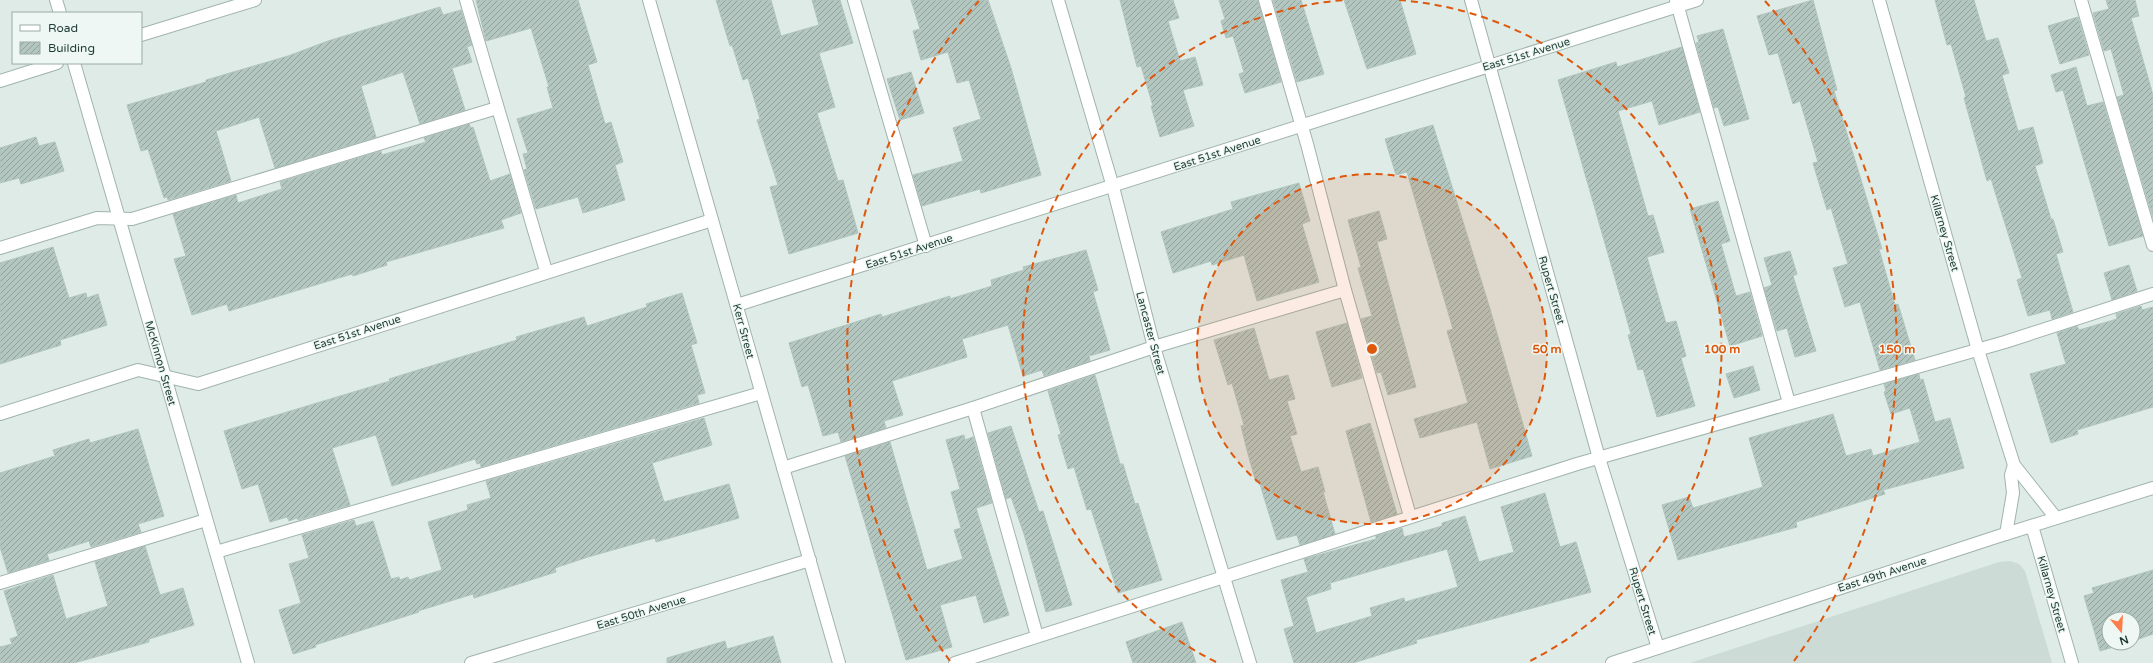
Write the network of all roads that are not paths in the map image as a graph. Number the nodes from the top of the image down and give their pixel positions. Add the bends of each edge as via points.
1 (56, 0) edge
2 (255, 0) edge
3 (466, 0) edge
4 (649, 0) edge
5 (854, 0) edge
6 (1058, 0) edge
7 (1264, 0) edge
8 (1470, 0) edge
9 (1697, 0) edge
10 (1878, 0) edge
11 (2081, 0) edge
12 (1677, 3) edge
13 (60, 12) edge
14 (142, 35) edge
15 (54, 64) edge
16 (74, 64) edge
17 (1490, 65) junction
18 (0, 81) edge
19 (497, 108) junction
20 (1301, 125) junction
21 (1113, 187) junction
22 (119, 217) junction
23 (712, 220) junction
24 (2153, 245) edge
25 (926, 246) junction
26 (0, 248) edge
27 (546, 271) junction
28 (1345, 290) junction
29 (2153, 294) edge
30 (737, 306) junction
31 (1154, 347) junction
32 (1978, 350) junction
33 (165, 376) junction
34 (761, 393) junction
35 (1789, 403) junction
36 (973, 408) junction
37 (0, 414) edge
38 (1600, 458) junction
39 (2014, 465) junction
40 (783, 468) junction
41 (2153, 488) edge
42 (1410, 516) junction
43 (2056, 518) junction
44 (206, 520) junction
45 (2032, 526) junction
46 (2006, 534) junction
47 (216, 552) junction
48 (810, 560) junction
49 (1224, 576) junction
50 (0, 583) edge
51 (1037, 636) junction
52 (1658, 648) junction
53 (248, 663) edge
54 (471, 663) edge
55 (839, 663) edge
56 (955, 663) edge
57 (1250, 663) edge
58 (1612, 663) edge
59 (2072, 663) edge

1 - 13 street
2 - 14 street
3 - 19 street
4 - 23 street, Kerr Street
5 - 25 street
6 - 21 street, Lancaster Street
7 - 20 street
8 - 17 street, Rupert Street
9 - 12 street, East 51st Avenue
10 - 32 street, Killarney Street
11 - 24 street
12 - 17 street, East 51st Avenue
12 - 35 street
15 - 18 street
16 - 22 street, McKinnon Street
17 - 20 street, East 51st Avenue
17 - 38 street, Rupert Street
19 - 22 street via 132,219
19 - 27 street
20 - 21 street, East 51st Avenue
20 - 28 street
21 - 25 street, East 51st Avenue
21 - 31 street, Lancaster Street
22 - 26 street via 97,218
22 - 33 street, McKinnon Street
23 - 27 street, East 51st Avenue
23 - 30 street, Kerr Street
25 - 30 street, East 51st Avenue
27 - 33 street, East 51st Avenue via 198,384
28 - 31 street
28 - 42 street
29 - 32 street
30 - 34 street, Kerr Street
31 - 36 street
31 - 49 street, Lancaster Street
32 - 35 street
32 - 39 street, Killarney Street
33 - 37 street, East 51st Avenue via 138,370
33 - 44 street, McKinnon Street
34 - 40 street, Kerr Street
34 - 47 street
35 - 38 street
36 - 40 street
36 - 51 street
38 - 42 street
38 - 52 street, Rupert Street
39 - 43 street
39 - 46 street via 2011,475 2013,493
40 - 48 street, Kerr Street
41 - 43 street, East 49th Avenue
42 - 49 street
43 - 45 street, East 49th Avenue
44 - 47 street, McKinnon Street
44 - 50 street
45 - 46 street, East 49th Avenue
45 - 59 street, Killarney Street
46 - 52 street, East 49th Avenue
47 - 53 street, McKinnon Street
48 - 54 street, East 50th Avenue
48 - 55 street, Kerr Street
49 - 51 street
49 - 57 street, Lancaster Street
51 - 56 street
52 - 58 street, East 49th Avenue

